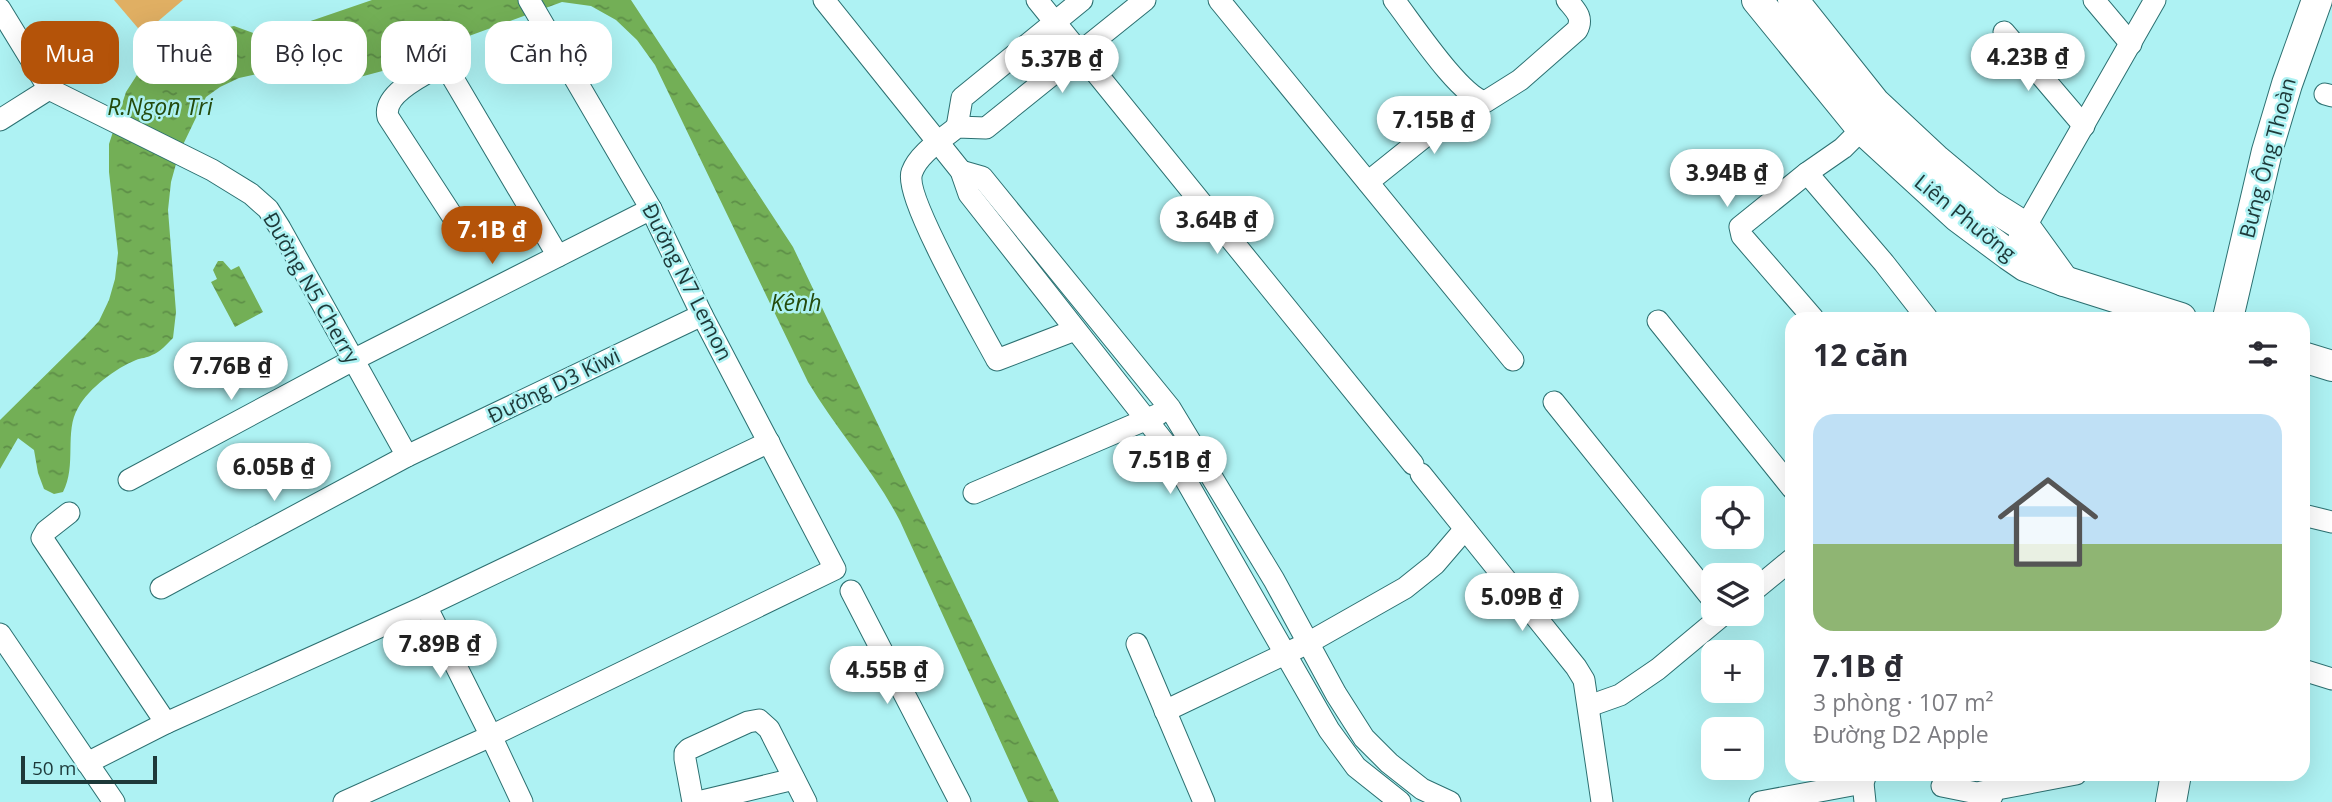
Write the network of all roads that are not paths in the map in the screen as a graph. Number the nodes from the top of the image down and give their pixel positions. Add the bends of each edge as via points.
1 (529, 0) edge
2 (824, 0) edge
3 (1037, 0) edge
4 (1082, 0) edge
5 (1145, 0) edge
6 (1219, 0) edge
7 (1394, 0) edge
8 (1567, 0) edge
9 (1756, 0) edge
10 (1793, 0) edge
11 (2094, 0) edge
12 (2155, 0) edge
13 (2317, 0) edge
14 (0, 9) edge
15 (1055, 22) junction
16 (2004, 32) dead end
17 (2130, 44) junction
18 (1079, 54) junction
19 (50, 89) junction
20 (1474, 97) junction
21 (0, 120) edge
22 (2084, 126) junction
23 (957, 127) junction
24 (1862, 129) junction
25 (939, 143) junction
26 (961, 171) junction
27 (1807, 173) junction
28 (1368, 182) junction
29 (651, 209) junction
30 (2025, 227) junction
31 (464, 234) dead end
32 (2009, 255) junction
33 (558, 256) junction
34 (2064, 281) junction
35 (1808, 312) edge
36 (1922, 312) edge
37 (2162, 312) edge
38 (2229, 312) edge
39 (702, 315) junction
40 (1658, 321) dead end
41 (1075, 330) junction
42 (2310, 359) edge
43 (353, 360) junction
44 (1513, 360) dead end
45 (2332, 366) edge
46 (1554, 402) dead end
47 (1170, 408) junction
48 (1147, 421) junction
49 (769, 442) junction
50 (407, 456) junction
51 (1785, 479) edge
52 (129, 480) dead end
53 (974, 493) dead end
54 (69, 513) dead end
55 (2310, 517) edge
56 (2332, 522) edge
57 (1465, 529) junction
58 (1785, 565) edge
59 (1764, 582) edge
60 (1701, 585) edge
61 (162, 588) dead end
62 (851, 591) dead end
63 (426, 606) junction
64 (1709, 626) edge
65 (0, 634) edge
66 (1308, 643) junction
67 (1137, 644) dead end
68 (1284, 653) junction
69 (2310, 672) edge
70 (2332, 678) edge
71 (1589, 706) junction
72 (1165, 711) junction
73 (166, 723) junction
74 (491, 736) junction
75 (87, 762) junction
76 (794, 779) junction
77 (2039, 781) edge
78 (2175, 781) edge
79 (1865, 786) edge
80 (1941, 787) edge
81 (1981, 792) junction
82 (359, 799) edge
83 (114, 802) edge
84 (522, 802) edge
85 (695, 802) edge
86 (806, 802) edge
87 (960, 802) edge
88 (1204, 802) edge
89 (1400, 802) edge
90 (1450, 802) edge
91 (1602, 802) edge
92 (1760, 802) edge
93 (2008, 802) edge
94 (2171, 802) edge

1 - 29 street, Đường N7 Lemon
2 - 25 street
3 - 15 street
4 - 15 street
5 - 18 street
6 - 28 street
7 - 20 street
8 - 20 street via 1580,17 1577,30 1520,80 1485,102
9 - 24 street, Liên Phường
10 - 30 street, Liên Phường via 1875,103 1990,205
11 - 17 street
12 - 17 street
13 - 38 street, Bưng Ông Thoàn via 2267,151
14 - 19 street
15 - 18 street
15 - 23 street via 962,98
16 - 22 street
17 - 22 street
18 - 23 street via 986,128
18 - 57 street
19 - 21 street
19 - 43 street, Đường N5 Cherry via 212,170 268,209
20 - 28 street
22 - 30 street
23 - 25 street
24 - 27 street
24 - 32 street, Liên Phường via 1958,216
25 - 26 street
25 - 41 street via 917,162 911,174 912,190 997,360
26 - 41 street via 969,194
26 - 47 street via 982,177
27 - 35 street via 1740,227 1742,236
27 - 36 street
28 - 44 street
29 - 33 street
29 - 39 street, Đường N7 Lemon
30 - 32 street
30 - 34 street, Liên Phường
31 - 33 street via 386,111 410,83 438,67 451,75
32 - 34 street, Liên Phường
33 - 43 street
34 - 37 street
39 - 49 street, Đường N7 Lemon
39 - 50 street, Đường D3 Kiwi
40 - 51 street
41 - 48 street
42 - 45 street
43 - 50 street, Đường N5 Cherry
43 - 52 street
46 - 60 street
47 - 48 street
47 - 66 street
48 - 53 street
48 - 68 street via 1164,442
49 - 63 street
49 - 74 street, Đường N7 Lemon via 835,569
50 - 61 street, Đường D3 Kiwi
54 - 73 street via 42,538
55 - 56 street
57 - 66 street via 1435,564 1405,588
57 - 71 street via 1576,667
58 - 59 street
62 - 87 street
63 - 73 street
63 - 74 street
64 - 71 street via 1620,695
65 - 75 street
66 - 68 street
66 - 90 street via 1364,738 1422,789
67 - 72 street
68 - 72 street
68 - 89 street via 1356,767
69 - 70 street
71 - 91 street
72 - 88 street
73 - 75 street
74 - 82 street
74 - 84 street
75 - 83 street
76 - 85 street
76 - 85 street via 766,725 759,720 748,722 685,753
76 - 86 street
77 - 81 street
78 - 94 street
79 - 92 street
80 - 81 street
81 - 93 street

